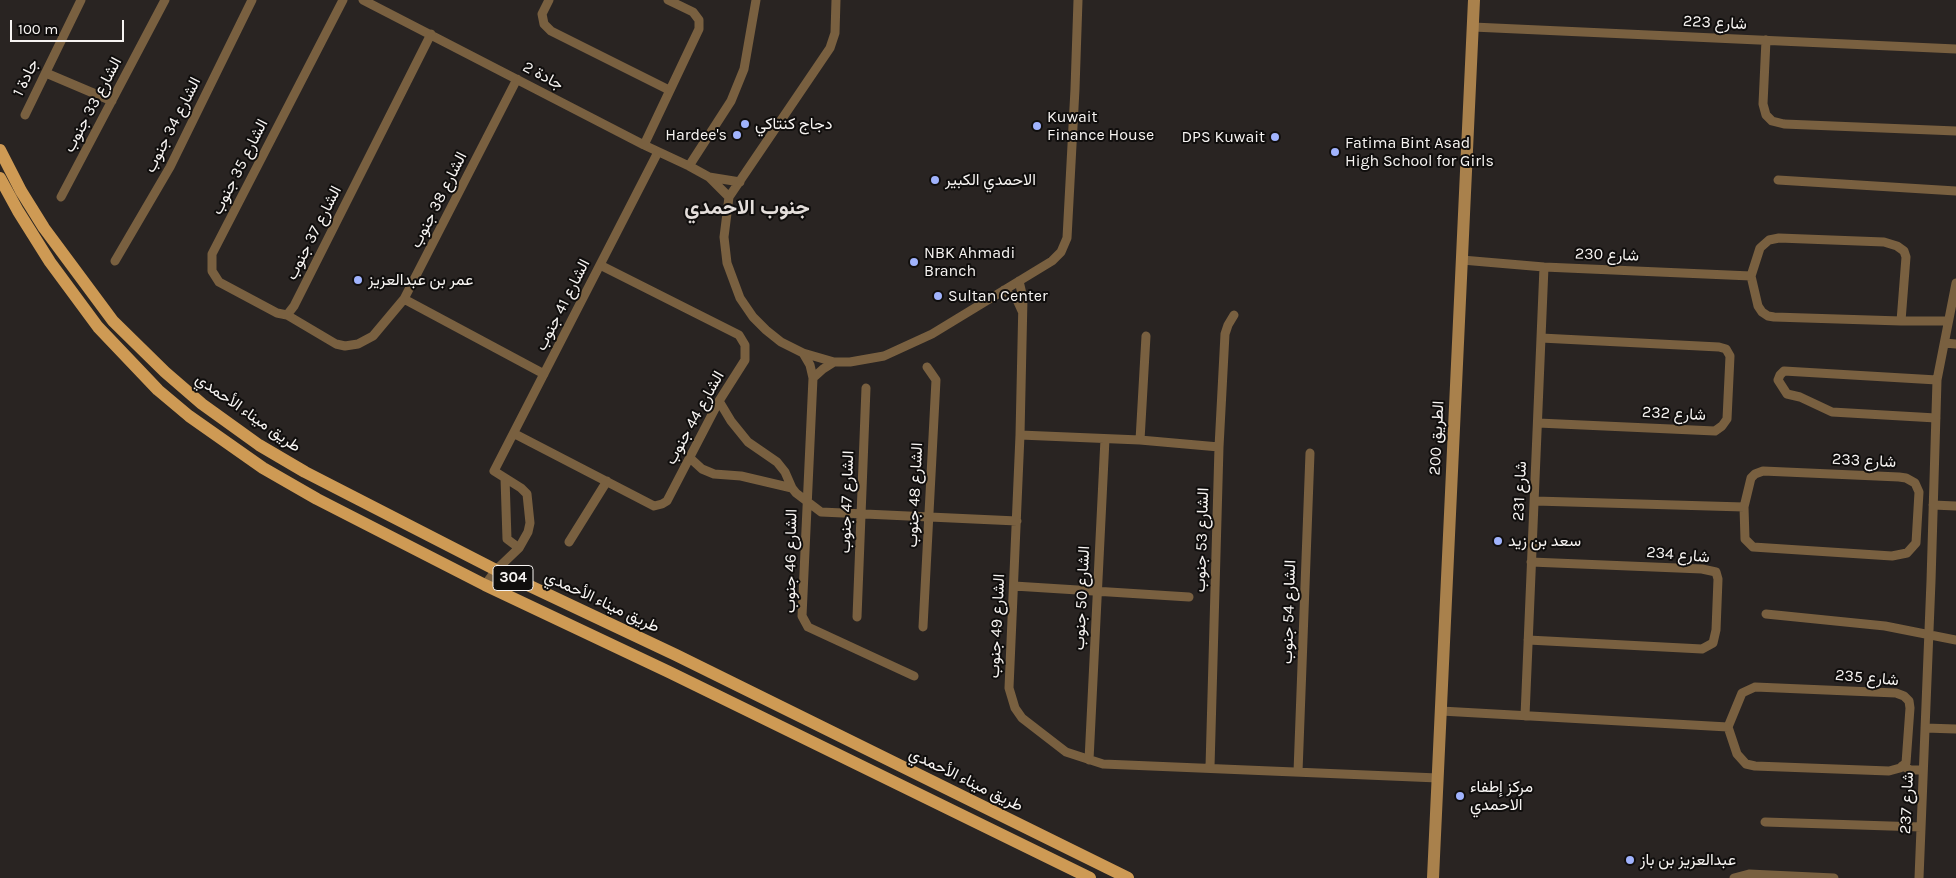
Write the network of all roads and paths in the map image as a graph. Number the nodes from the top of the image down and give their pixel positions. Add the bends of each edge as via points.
1 (81, 0) edge
2 (165, 0) edge
3 (252, 0) edge
4 (342, 0) edge
5 (363, 0) edge
6 (549, 0) edge
7 (668, 0) edge
8 (756, 0) edge
9 (836, 0) edge
10 (1078, 0) edge
11 (1474, 0) edge
12 (1473, 27) junction
13 (431, 34) junction
14 (1766, 40) junction
15 (1956, 49) edge
16 (46, 73) junction
17 (517, 79) junction
18 (669, 90) junction
19 (112, 101) junction
20 (25, 115) dead end
21 (1956, 132) edge
22 (644, 145) junction
23 (0, 150) edge
24 (658, 152) junction
25 (689, 166) junction
26 (709, 177) junction
27 (0, 178) edge
28 (1778, 180) dead end
29 (740, 182) junction
30 (1956, 191) edge
31 (61, 197) dead end
32 (729, 197) junction
33 (115, 260) dead end
34 (1462, 260) junction
35 (600, 265) junction
36 (1544, 267) junction
37 (1751, 276) junction
38 (1019, 281) junction
39 (1956, 285) edge
40 (1007, 288) junction
41 (404, 299) junction
42 (1022, 313) junction
43 (287, 315) junction
44 (1234, 315) dead end
45 (1901, 321) junction
46 (1948, 322) junction
47 (1146, 336) dead end
48 (1541, 338) junction
49 (1945, 342) junction
50 (1956, 344) edge
51 (803, 353) junction
52 (834, 362) junction
53 (927, 367) dead end
54 (544, 374) junction
55 (814, 378) junction
56 (1937, 380) junction
57 (866, 388) dead end
58 (719, 401) junction
59 (1936, 418) junction
60 (1538, 423) junction
61 (515, 434) junction
62 (1020, 434) junction
63 (1105, 439) junction
64 (1140, 440) junction
65 (1219, 447) junction
66 (1310, 453) dead end
67 (690, 458) junction
68 (505, 478) junction
69 (606, 482) junction
70 (1918, 487) junction
71 (792, 488) junction
72 (1934, 490) junction
73 (1535, 500) junction
74 (808, 502) junction
75 (1933, 505) junction
76 (1956, 506) edge
77 (1744, 508) junction
78 (862, 515) junction
79 (929, 518) junction
80 (1017, 521) junction
81 (570, 542) dead end
82 (519, 548) junction
83 (1531, 562) junction
84 (496, 570) junction
85 (485, 585) junction
86 (1014, 586) junction
87 (1097, 591) junction
88 (1189, 597) dead end
89 (1766, 614) dead end
90 (857, 616) dead end
91 (923, 627) dead end
92 (1928, 634) junction
93 (1528, 640) junction
94 (1956, 640) edge
95 (914, 676) dead end
96 (1926, 700) junction
97 (1909, 703) junction
98 (1441, 711) junction
99 (1525, 716) junction
100 (1728, 727) junction
101 (1925, 728) junction
102 (1956, 729) edge
103 (1088, 760) junction
104 (1902, 766) junction
105 (1210, 768) junction
106 (1923, 770) junction
107 (1298, 772) junction
108 (1438, 778) junction
109 (1765, 822) dead end
110 (1921, 827) junction
111 (1090, 878) edge
112 (1128, 878) edge
113 (1433, 878) edge
114 (1734, 878) edge
115 (1834, 878) edge
116 (1919, 878) edge

1 - 16 street, جادة 1
2 - 19 street, الشارع 33 جنوب
3 - 33 street, الشارع 34 جنوب via 170,166
4 - 43 street, الشارع 35 جنوب via 212,254 212,271 219,282 277,313
5 - 13 street, جادة 2
6 - 18 street via 542,14 544,24 551,31
7 - 18 street via 693,12 699,20 699,29
8 - 25 street via 744,69 731,101
9 - 29 street via 830,48
10 - 38 street via 1068,238 1052,261
11 - 12 main road, الطريق 200
12 - 14 street, شارع 223
12 - 34 main road, الطريق 200
13 - 17 street, جادة 2
13 - 43 street, الشارع 37 جنوب
14 - 15 street, شارع 223
14 - 21 street via 1763,104 1772,121
16 - 19 street
16 - 20 street, جادة 1
17 - 22 street, جادة 2
17 - 41 street, الشارع 38 جنوب
18 - 22 street
19 - 31 street, الشارع 33 جنوب
22 - 24 street, جادة 2
23 - 84 main road, طريق ميناء الأحمدي / 304 via 44,228 113,321 202,404 305,472
24 - 25 street, جادة 2
24 - 35 street, الشارع 41 جنوب
25 - 26 street, جادة 2
26 - 29 street, جادة 2
26 - 32 street, جادة 2
27 - 85 main road, طريق ميناء الأحمدي / 304 via 50,262 86,312 158,390 181,410 263,468
28 - 30 street
29 - 32 street
32 - 51 street via 724,237 727,263 740,298 766,330
34 - 36 street, شارع 230
34 - 98 main road, الطريق 200
35 - 54 street, الشارع 41 جنوب
35 - 58 street, الشارع 44 جنوب via 739,335 745,345 745,360
36 - 37 street, شارع 230
36 - 48 street, شارع 231
37 - 45 street via 1758,306 1768,316
37 - 45 street via 1762,245 1775,238 1893,244 1904,251 1906,257
38 - 40 street
38 - 42 street, الشارع 49 جنوب
39 - 46 street, شارع 237
40 - 42 street
40 - 52 street via 901,350 867,360
41 - 43 street via 373,336 351,346 336,344
41 - 54 street
42 - 62 street, الشارع 49 جنوب
44 - 65 street, الشارع 53 جنوب via 1225,334
45 - 46 street
46 - 49 street, شارع 237
47 - 64 street
48 - 60 street, شارع 231
48 - 60 street, شارع 232 via 1719,347 1726,349 1730,356 1727,419 1715,431
49 - 50 street
49 - 56 street, شارع 237
51 - 52 street
51 - 55 street, الشارع 46 جنوب
52 - 55 street
53 - 79 street, الشارع 48 جنوب via 936,380
54 - 61 street, الشارع 41 جنوب
55 - 74 street, الشارع 46 جنوب
56 - 59 street, شارع 237
56 - 59 street via 1784,371 1778,380 1787,394 1832,412
57 - 78 street, الشارع 47 جنوب
58 - 67 street, الشارع 44 جنوب
58 - 71 street via 748,442 777,462
59 - 72 street, شارع 237
60 - 73 street, شارع 231
61 - 68 street, الشارع 41 جنوب via 494,471
61 - 69 street, الشارع 44 جنوب
62 - 63 street
62 - 80 street, الشارع 49 جنوب
63 - 64 street
63 - 87 street, الشارع 50 جنوب
64 - 65 street
65 - 105 street, الشارع 53 جنوب
66 - 107 street, الشارع 54 جنوب
67 - 69 street, الشارع 44 جنوب via 662,504 654,506
67 - 71 street via 714,474 741,476
68 - 82 street via 507,538
68 - 82 street via 527,494 530,523
69 - 81 street
70 - 72 street
70 - 77 street, شارع 233 via 1899,477 1761,472 1751,478
70 - 77 street, شارع 233 via 1917,540 1910,550 1899,555 1753,548 1745,539
71 - 74 street
72 - 75 street, شارع 237
73 - 77 street
73 - 83 street, شارع 231
74 - 78 street via 822,512
74 - 95 street, الشارع 46 جنوب via 802,616 808,627
75 - 76 street
75 - 92 street, شارع 237
78 - 79 street
78 - 90 street, الشارع 47 جنوب
79 - 80 street
79 - 91 street, الشارع 48 جنوب
80 - 86 street, الشارع 49 جنوب
82 - 84 street
83 - 93 street, شارع 231
83 - 93 street, شارع 234 via 1702,569 1716,572 1718,579 1716,630 1713,643 1702,650
84 - 85 street
84 - 112 main road, طريق ميناء الأحمدي / 304
85 - 111 main road, طريق ميناء الأحمدي / 304
86 - 87 street
86 - 103 street, الشارع 49 جنوب via 1010,688 1015,708 1022,718 1066,752
87 - 88 street
87 - 103 street, الشارع 50 جنوب
89 - 92 street via 1884,626
92 - 94 street
92 - 96 street, شارع 237
93 - 99 street, شارع 231
96 - 97 street
96 - 101 street, شارع 237
97 - 100 street, شارع 235 via 1907,698 1898,694 1754,687 1742,693
97 - 104 street, شارع 235 via 1908,757
98 - 99 street
98 - 108 main road, الطريق 200
99 - 100 street
100 - 104 street via 1738,756 1750,766 1889,771
101 - 102 street
101 - 106 street, شارع 237
103 - 105 street, الشارع 49 جنوب via 1103,764
104 - 106 street
105 - 107 street, الشارع 49 جنوب
106 - 110 street, شارع 237
107 - 108 street, الشارع 49 جنوب
108 - 113 main road, الطريق 200
109 - 110 street
110 - 116 street, شارع 237
114 - 115 street via 1749,874

